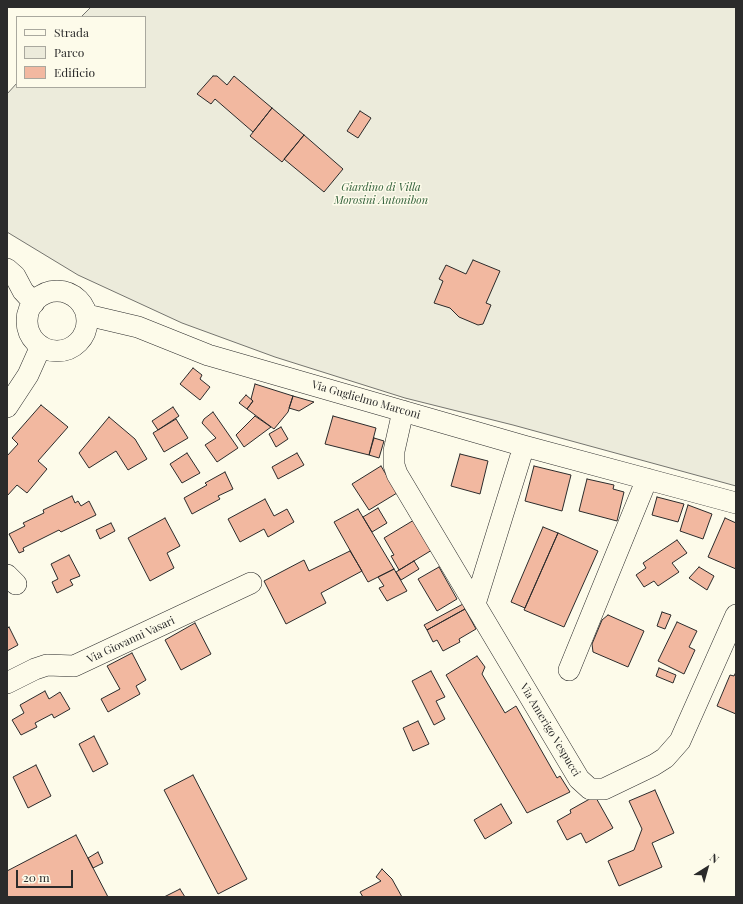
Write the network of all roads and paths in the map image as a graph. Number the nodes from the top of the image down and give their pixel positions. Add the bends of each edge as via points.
1 (7, 269) edge
2 (34, 303) junction
3 (87, 315) junction
4 (41, 346) junction
5 (7, 407) edge
6 (403, 411) junction
7 (524, 446) junction
8 (647, 479) junction
9 (736, 503) edge
10 (251, 582) dead end
11 (475, 604) junction
12 (736, 615) edge
13 (569, 670) dead end
14 (7, 683) edge

1 - 2 street
2 - 3 street via 40,296 49,292 69,293 77,298
2 - 4 street via 27,321 34,339
3 - 4 street via 86,330 78,343 60,351
3 - 6 street, Via Guglielmo Marconi via 138,327 208,355
4 - 5 street via 28,375
6 - 7 street, Via Guglielmo Marconi
6 - 11 street, Via Amerigo Vespucci via 394,451 397,474
7 - 8 street, Via Guglielmo Marconi
7 - 11 street
8 - 9 street, Via Guglielmo Marconi
8 - 13 street
10 - 14 street, Via Giovanni Vasari via 74,666 47,665
11 - 12 street, Via Amerigo Vespucci via 579,779 590,789 597,790 654,765 665,758 680,741

